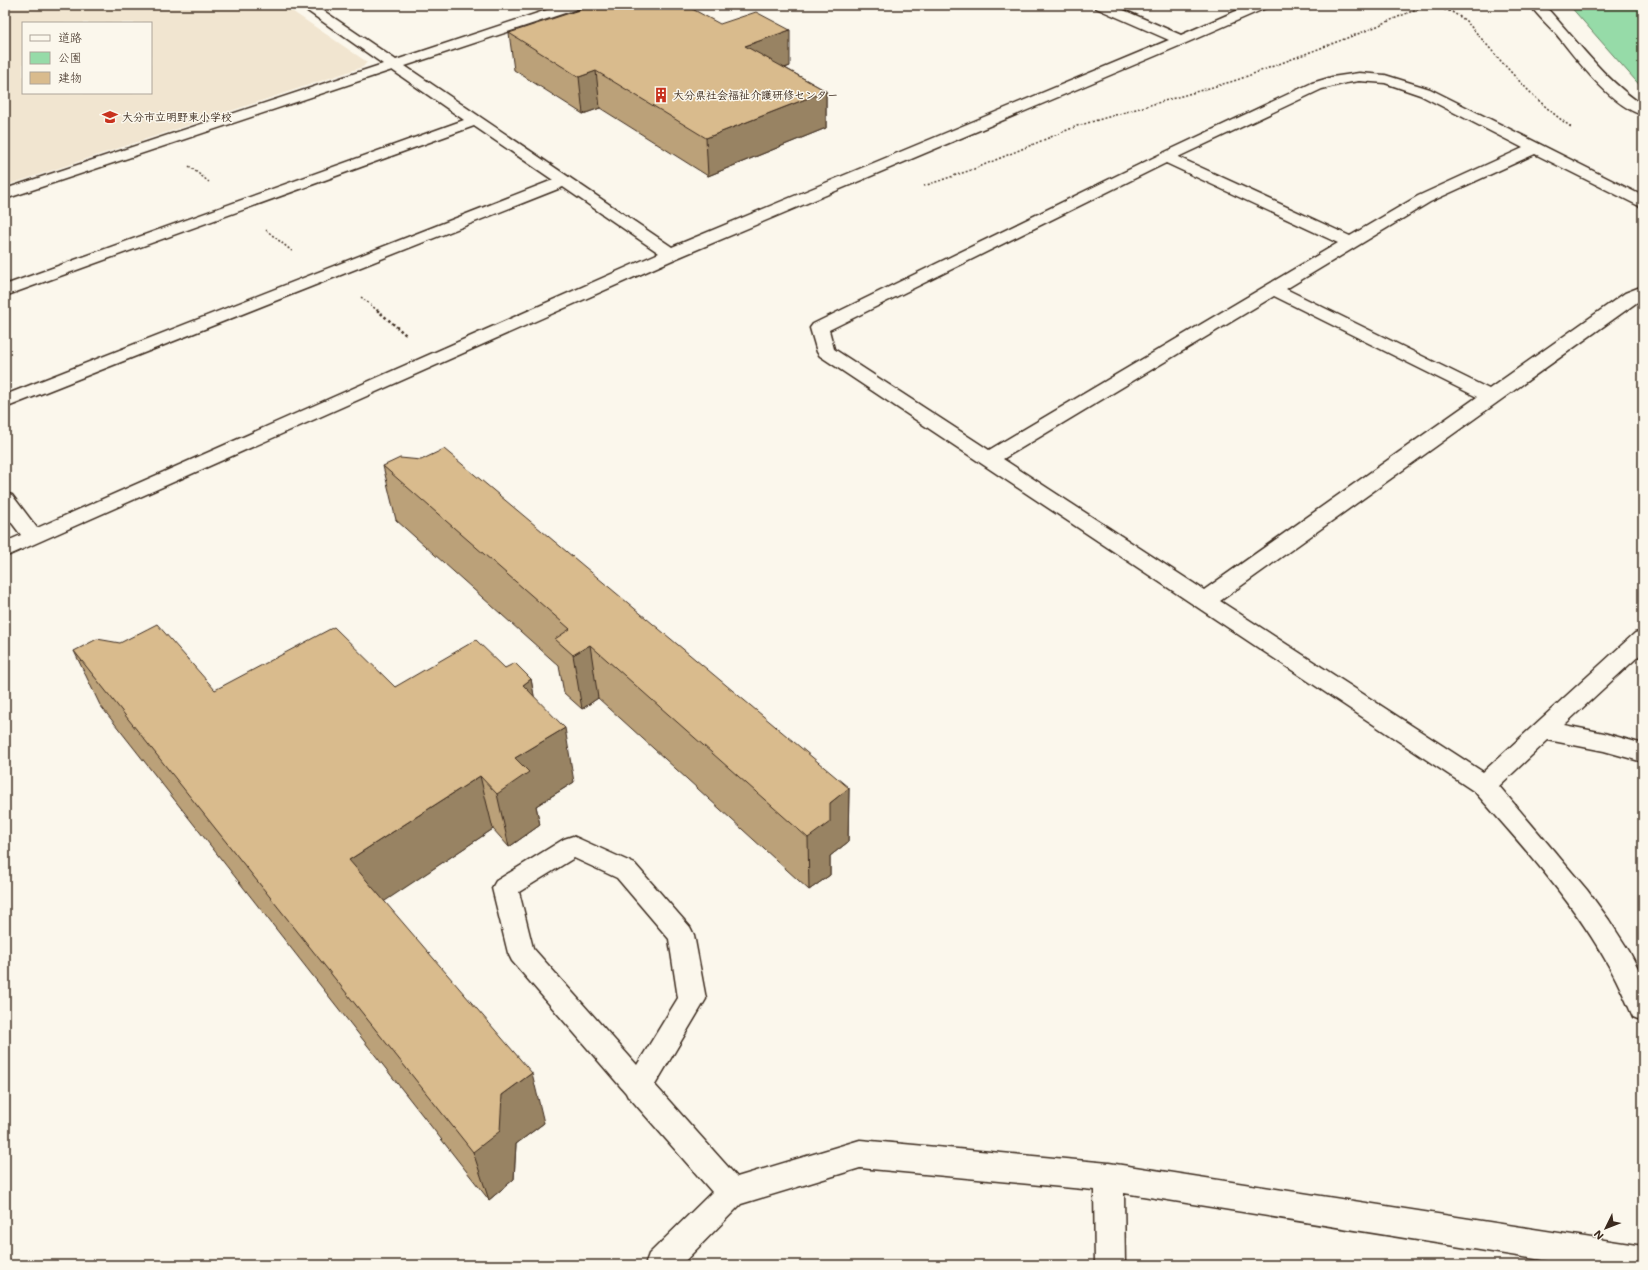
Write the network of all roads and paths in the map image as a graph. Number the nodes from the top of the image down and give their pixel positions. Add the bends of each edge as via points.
1 (306, 5) edge
2 (1101, 5) edge
3 (1261, 5) edge
4 (1428, 5) edge
5 (1432, 5) edge
6 (1537, 5) edge
7 (563, 6) edge
8 (1181, 40) junction
9 (394, 65) junction
10 (1643, 111) edge
11 (475, 120) junction
12 (1573, 128) dead end
13 (1535, 148) junction
14 (1166, 157) junction
15 (565, 181) junction
16 (923, 186) dead end
17 (5, 194) edge
18 (1643, 202) edge
19 (1351, 242) junction
20 (671, 254) junction
21 (332, 273) junction
22 (1274, 289) junction
23 (5, 291) edge
24 (1643, 291) edge
25 (433, 359) junction
26 (1491, 397) junction
27 (5, 402) edge
28 (989, 459) junction
29 (5, 500) edge
30 (33, 537) junction
31 (5, 550) edge
32 (1204, 601) junction
33 (1643, 639) edge
34 (1544, 730) junction
35 (1643, 753) edge
36 (1484, 785) junction
37 (1643, 1009) edge
38 (638, 1088) junction
39 (1109, 1177) junction
40 (732, 1193) junction
41 (1643, 1261) edge
42 (660, 1265) edge
43 (1110, 1265) edge

1 - 9 street
2 - 8 street
3 - 8 street
4 - 5 path
4 - 16 path via 1237,80 1077,126 974,169
5 - 12 path via 1465,20 1533,98 1556,118
6 - 10 street via 1607,84 1627,102
7 - 9 street
8 - 20 street
9 - 11 street
9 - 17 street
11 - 15 street
11 - 23 street
13 - 14 street via 1396,80 1362,77 1317,86
13 - 18 street
13 - 19 street via 1424,199
14 - 19 street
14 - 28 street via 819,328 826,352
15 - 20 street
15 - 21 street
19 - 22 street
20 - 25 street
21 - 25 path
21 - 27 street
22 - 26 street
22 - 28 street
24 - 26 street
25 - 30 street
26 - 32 street
28 - 32 street
29 - 30 street
30 - 31 street
32 - 36 street
33 - 34 street
34 - 35 street
34 - 36 street
36 - 37 street via 1527,833 1594,919 1616,953
38 - 38 street via 521,953 505,888 573,846 626,871 682,935 692,999
38 - 40 street
39 - 40 street via 860,1154
39 - 41 street
39 - 43 street
40 - 42 street

